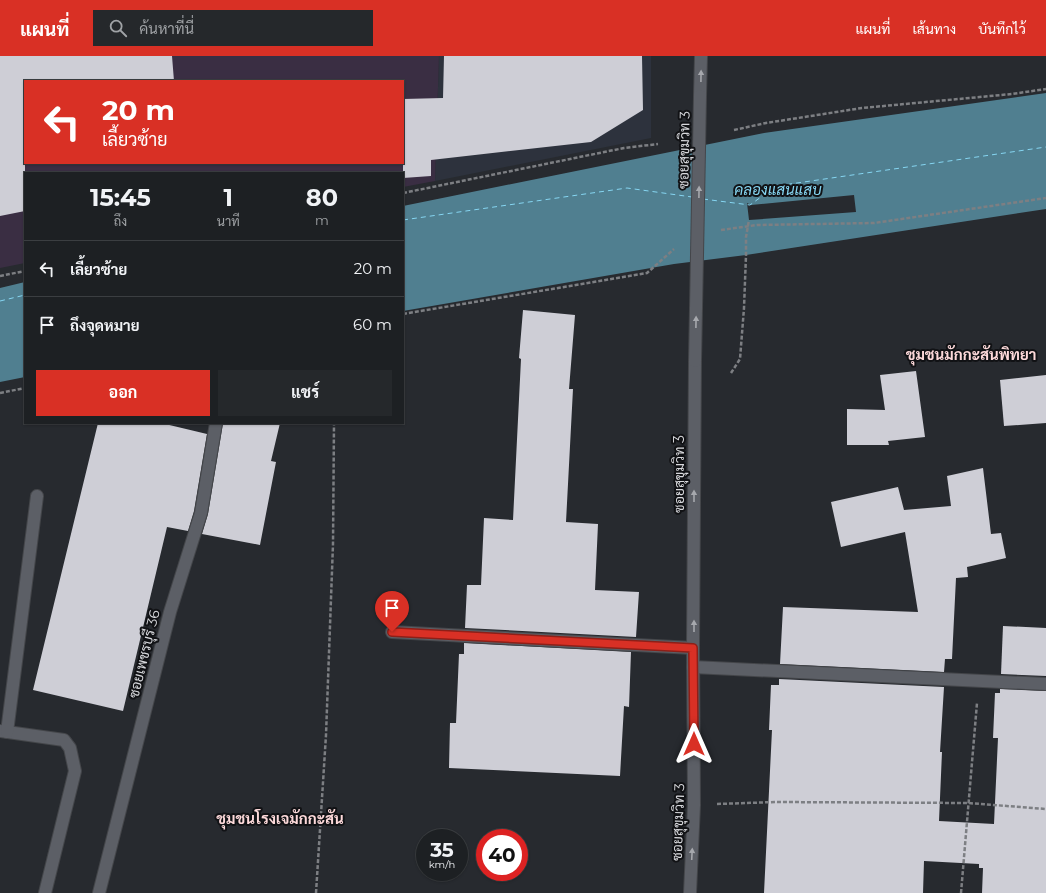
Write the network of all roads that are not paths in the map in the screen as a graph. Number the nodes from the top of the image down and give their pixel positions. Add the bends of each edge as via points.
1 (701, 56) edge
2 (216, 424) edge
3 (37, 496) dead end
4 (392, 632) dead end
5 (693, 648) junction
6 (694, 667) junction
7 (1046, 684) edge
8 (3, 731) edge
9 (45, 893) edge
10 (99, 893) edge
11 (690, 893) edge

5 -> 1 street, ซอยสุขุมวิท 3, bridge
2 - 10 street, ซอยเพชรบุรี 36 via 201,514 170,612
3 - 8 street
4 - 5 street
5 - 6 street, ซอยสุขุมวิท 3
6 - 7 street
11 -> 6 street, ซอยสุขุมวิท 3 via 694,805
8 - 9 street via 64,740 70,748 75,771

